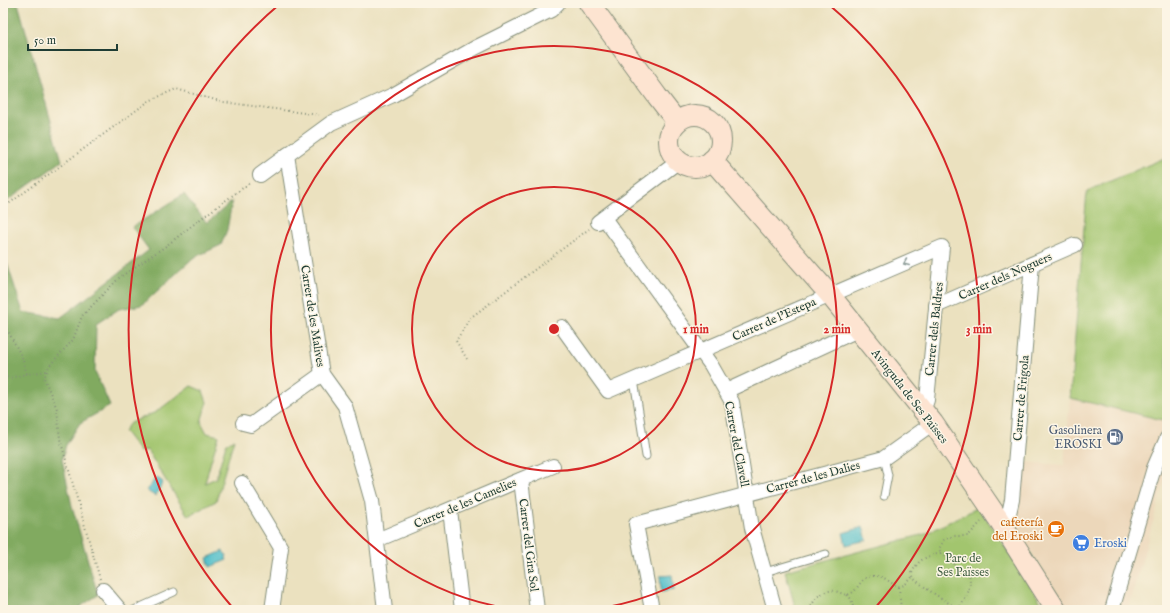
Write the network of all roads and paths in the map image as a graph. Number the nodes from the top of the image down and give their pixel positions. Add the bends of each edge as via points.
1 (558, 3) edge
2 (590, 3) edge
3 (341, 118) junction
4 (677, 122) junction
5 (287, 155) junction
6 (712, 160) junction
7 (678, 161) junction
8 (260, 176) joint
9 (3, 208) edge
10 (601, 220) junction
11 (1075, 245) dead end
12 (942, 248) joint
13 (1032, 264) junction
14 (830, 295) junction
15 (936, 306) junction
16 (3, 322) edge
17 (562, 327) dead end
18 (858, 330) junction
19 (701, 352) junction
20 (467, 359) dead end
21 (47, 371) junction
22 (27, 374) junction
23 (322, 374) junction
24 (3, 376) edge
25 (634, 380) junction
26 (726, 391) junction
27 (928, 417) junction
28 (243, 423) dead end
29 (1167, 438) edge
30 (646, 456) dead end
31 (884, 458) junction
32 (553, 466) dead end
33 (521, 480) junction
34 (242, 484) dead end
35 (747, 495) junction
36 (884, 496) dead end
37 (990, 508) junction
38 (450, 510) junction
39 (1005, 531) junction
40 (377, 540) junction
41 (941, 553) junction
42 (826, 554) dead end
43 (765, 572) junction
44 (913, 576) junction
45 (898, 587) junction
46 (103, 590) joint
47 (174, 592) dead end
48 (846, 595) junction
49 (120, 610) edge
50 (134, 610) edge
51 (272, 610) edge
52 (385, 610) edge
53 (462, 610) edge
54 (537, 610) edge
55 (652, 610) edge
56 (776, 610) edge
57 (810, 610) edge
58 (853, 610) edge
59 (901, 610) edge
60 (958, 610) edge
61 (1056, 610) edge
62 (1112, 610) edge

1 - 3 street via 551,10 475,48 393,95
2 - 4 main road
3 - 5 street
3 - 9 path via 223,102 176,89 149,101
4 - 6 main road via 685,117 703,116 717,127 720,145
4 - 7 main road via 669,137 669,146
5 - 8 street
5 - 23 street, Carrer de les Malives
6 - 7 main road via 695,167 686,166
6 - 14 main road, Avinguda de Ses Païsses
7 - 10 street
8 - 21 path via 120,277 82,316 73,340
10 - 19 street, Carrer del Clavell
10 - 20 path via 470,318 456,341
11 - 13 street, Carrer dels Noguers
12 -> 14 street, Carrer de l'Estepa
12 - 15 street, Carrer dels Baldres
13 - 15 street, Carrer dels Noguers
13 - 39 street, Carrer de Frigola via 1012,500
14 - 18 main road, Avinguda de Ses Païsses
14 - 19 street, Carrer de l'Estepa
15 - 27 street, Carrer dels Baldres via 927,400
16 - 22 path via 22,357
17 - 25 street, Carrer de l'Estepa via 608,391
18 - 26 street
18 - 27 main road, Avinguda de Ses Païsses
19 - 25 street, Carrer de l'Estepa
19 - 26 street, Carrer del Clavell
21 - 22 path
21 - 46 path via 44,378 57,409 60,440
22 - 24 path via 9,378
23 - 28 street via 251,425
23 - 40 street, Carrer de les Malives via 345,406 372,501
25 - 30 lane
26 - 35 street, Carrer del Clavell via 732,402
27 - 31 street, Carrer de les Dalies
27 - 37 main road, Avinguda de Ses Païsses
29 - 62 street via 1154,468
31 - 35 street, Carrer de les Dalies
31 - 36 lane via 888,475
32 - 33 street, Carrer de les Camelies
33 - 38 street, Carrer de les Camelies
33 - 54 street, Carrer del Gira Sol
34 - 51 street via 281,548
35 - 43 street, Carrer del Clavell via 752,528
35 - 55 street, Carrer de les Dalies via 636,524
37 - 39 main road, Avinguda de Ses Païsses
37 - 41 path via 980,525 968,536 953,536 944,540 938,549
38 - 40 street, Carrer de les Camelies
38 - 53 street
39 - 61 main road, Avinguda de Ses Païsses
40 - 52 street, Carrer de les Malives
41 - 44 path via 923,558 916,564
41 - 60 path via 969,574 971,583 966,599
42 - 43 lane
43 - 56 street, Carrer del Clavell
44 - 45 path via 906,585
44 - 60 path
45 - 48 path via 876,575 865,577
45 - 59 path
46 - 49 street
47 - 50 lane
48 - 57 path via 832,591 824,592 816,598
48 - 58 path via 850,597

